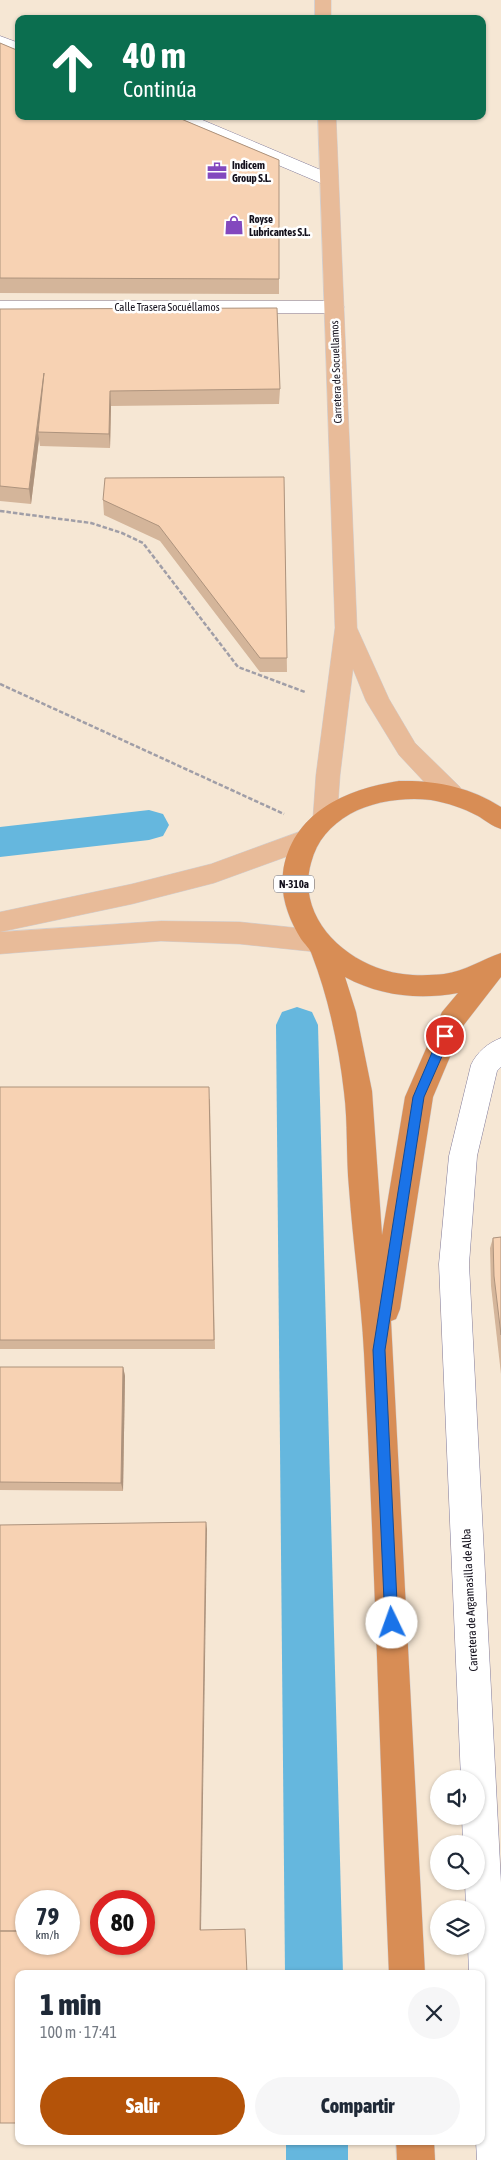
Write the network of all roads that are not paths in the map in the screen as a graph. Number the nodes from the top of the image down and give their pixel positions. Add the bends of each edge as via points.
1 (323, 0) edge
2 (323, 15) edge
3 (0, 41) edge
4 (15, 47) edge
5 (187, 120) edge
6 (327, 120) edge
7 (329, 180) junction
8 (0, 307) edge
9 (334, 307) junction
10 (346, 628) junction
11 (451, 794) junction
12 (495, 812) edge
13 (315, 829) junction
14 (0, 922) edge
15 (0, 943) edge
16 (320, 944) junction
17 (496, 967) edge
18 (501, 1050) edge
19 (379, 1350) junction
20 (408, 1970) edge
21 (415, 2145) edge
22 (416, 2160) edge
23 (496, 2160) edge

1 - 2 main road
3 - 4 lane
5 - 7 lane
6 - 7 main road, Carretera de Socuellamos
7 - 9 main road, Carretera de Socuellamos
8 - 9 lane, Calle Trasera Socuéllamos
9 - 10 main road, Carretera de Socuellamos
10 - 11 main road via 378,701 407,749
10 - 13 main road
11 - 12 highway
11 - 13 highway via 406,789 362,797
13 - 14 main road via 214,874
13 - 16 highway, N-310a via 296,863 294,890 301,916
15 - 16 main road via 161,931 240,933
16 - 17 highway, N-310a via 350,968 384,981 421,986 458,983
16 - 19 highway, N-310a via 343,1012 358,1091 363,1185
17 - 19 highway, N-310a via 452,1020 418,1097
18 - 23 lane, Carretera de Argamasilla de Alba via 485,1065 462,1156 454,1264
19 - 20 highway, N-310a
21 - 22 highway

